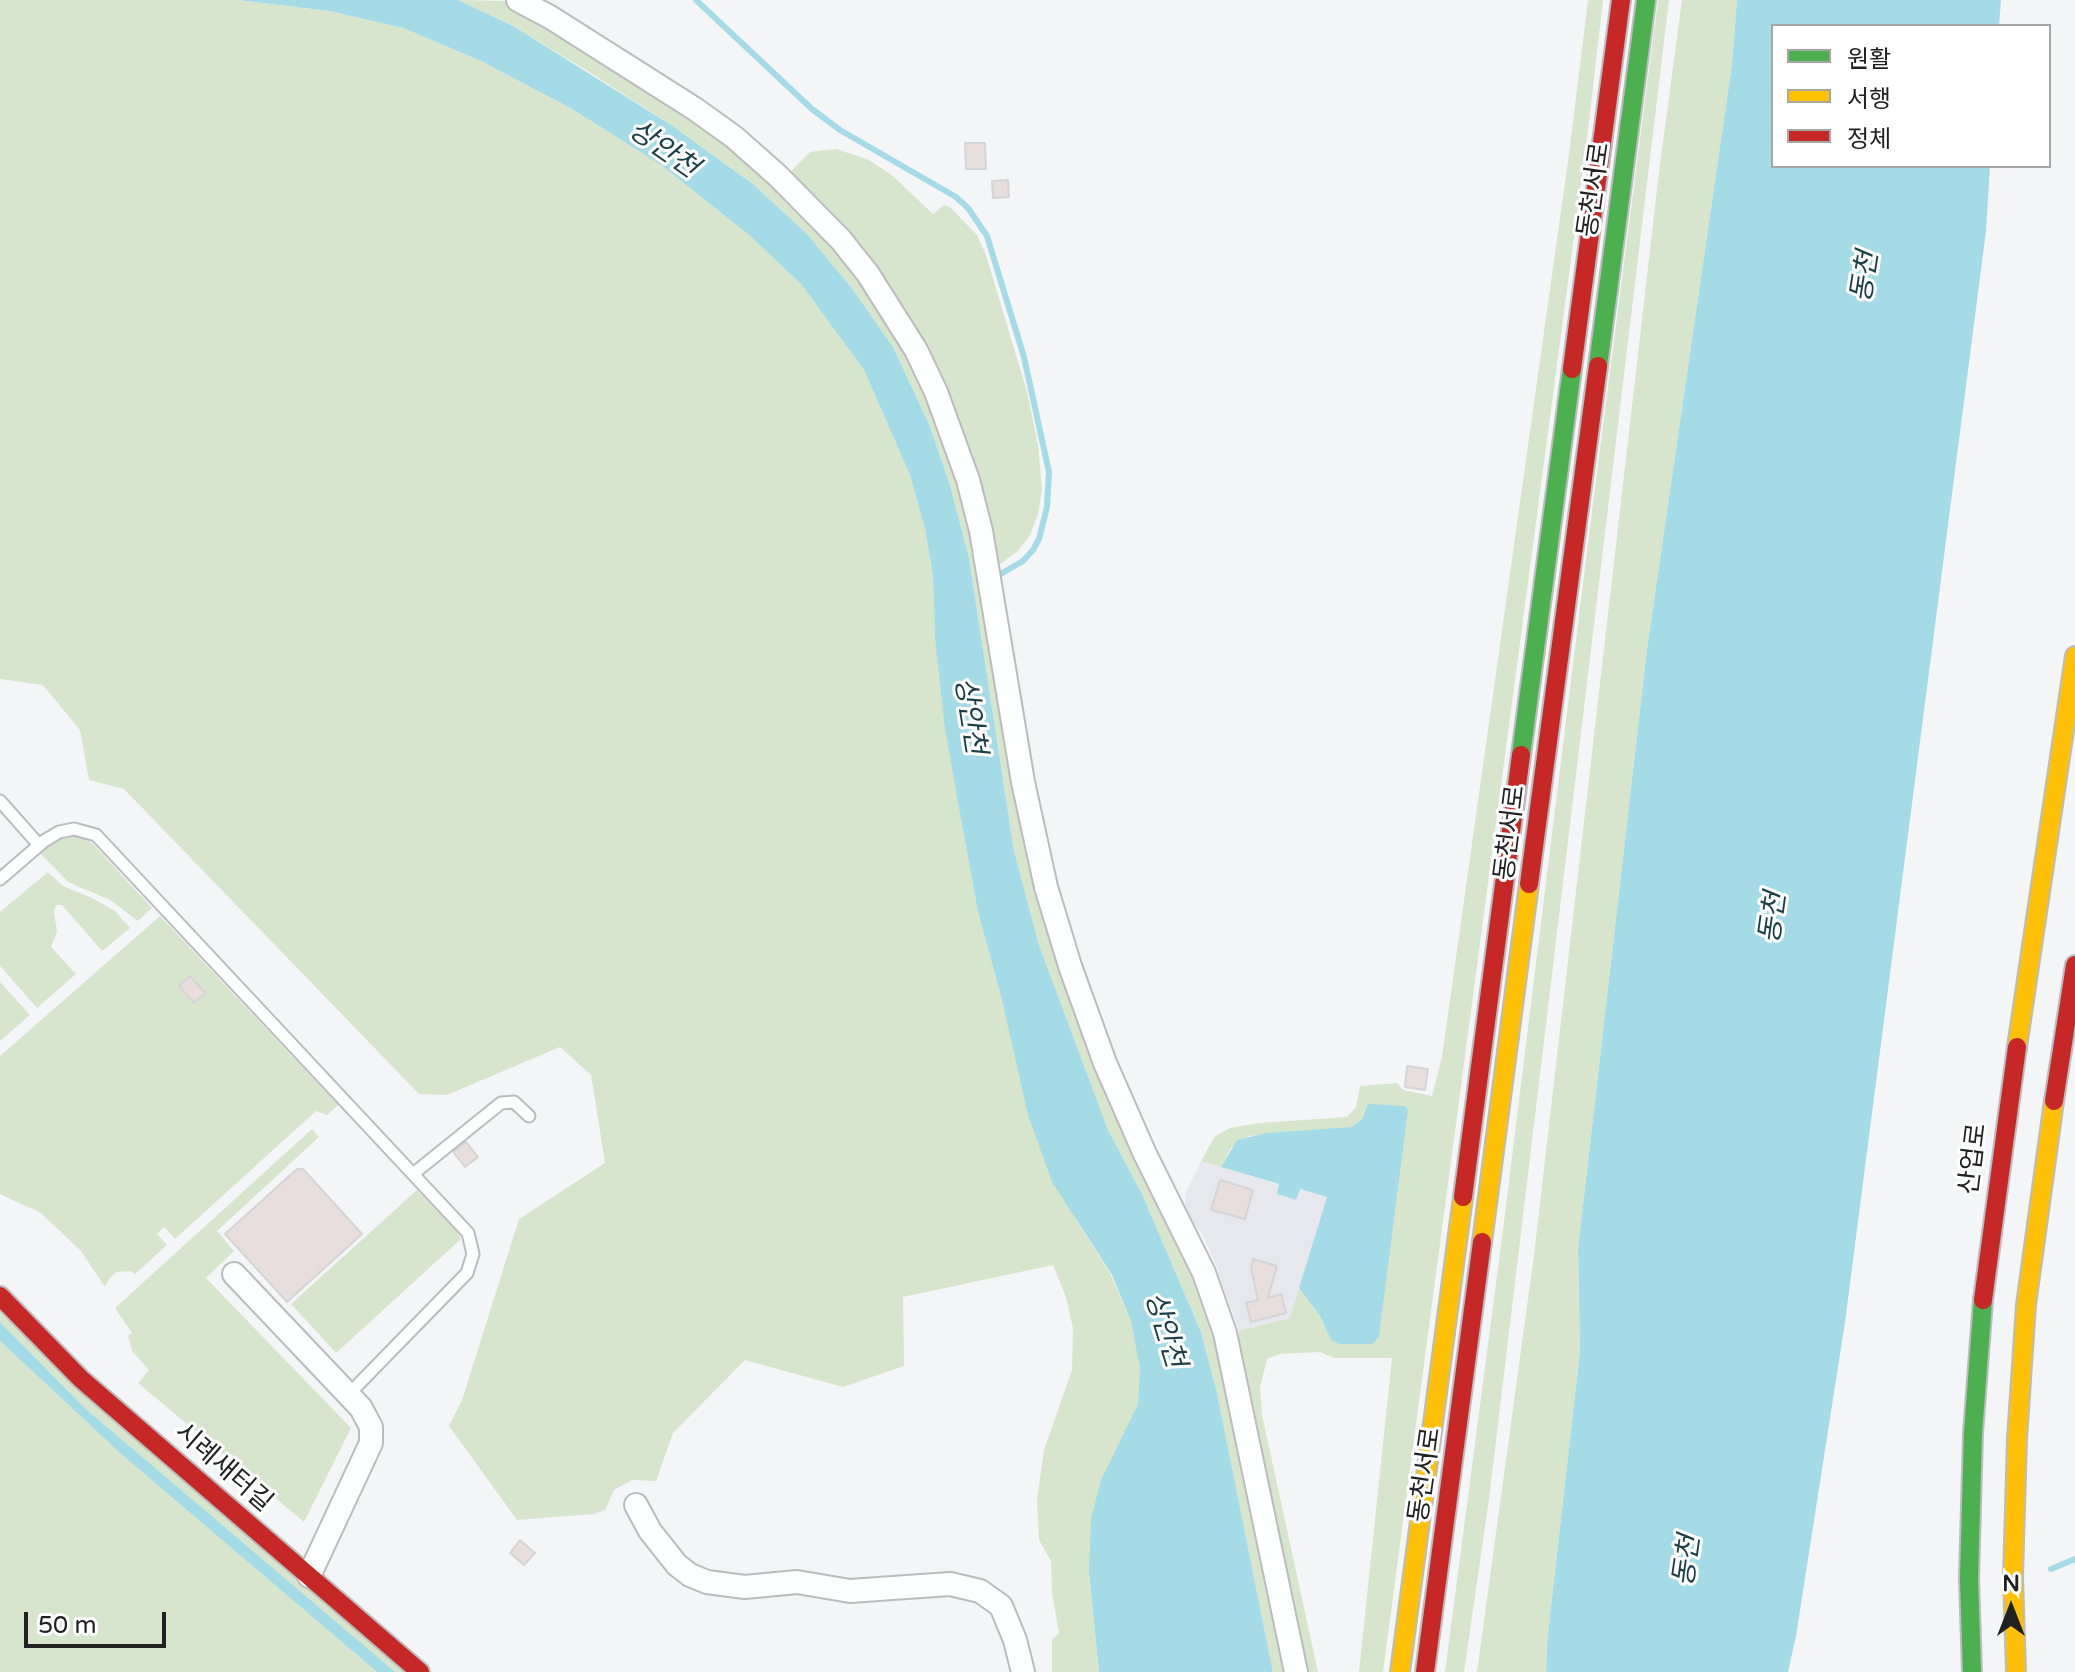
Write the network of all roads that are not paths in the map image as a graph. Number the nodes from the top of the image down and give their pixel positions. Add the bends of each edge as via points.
1 (518, 0) edge
2 (1621, 0) edge
3 (1646, 0) edge
4 (2075, 656) edge
5 (0, 801) edge
6 (39, 845) junction
7 (0, 879) edge
8 (2075, 965) edge
9 (529, 1116) dead end
10 (413, 1174) junction
11 (234, 1274) dead end
12 (0, 1296) edge
13 (348, 1395) junction
14 (636, 1505) dead end
15 (309, 1576) junction
16 (420, 1672) edge
17 (1023, 1672) edge
18 (1296, 1672) edge
19 (1400, 1672) edge
20 (1425, 1672) edge
21 (1972, 1672) edge
22 (2016, 1672) edge

1 - 18 street via 695,109 778,176 868,274 936,392 981,531 1023,782 1050,900 1105,1063 1192,1244 1225,1333
2 - 19 main road, 동천서로
3 - 20 main road, 동천서로
4 - 21 main road, 산업로 via 1983,1300 1973,1433
5 - 6 lane
6 - 7 lane
6 - 10 lane via 66,830 96,835
8 - 22 main road via 2026,1305 2013,1577
9 - 10 lane via 514,1102 501,1103
10 - 13 lane via 468,1233 471,1266
11 - 13 street
12 - 15 main road, 시례새터길 via 81,1379
13 - 15 street via 367,1417 372,1437
14 - 17 street via 677,1565 707,1582 745,1587 797,1582 850,1591 950,1584 980,1591 1001,1606
15 - 16 main road, 시례새터길

